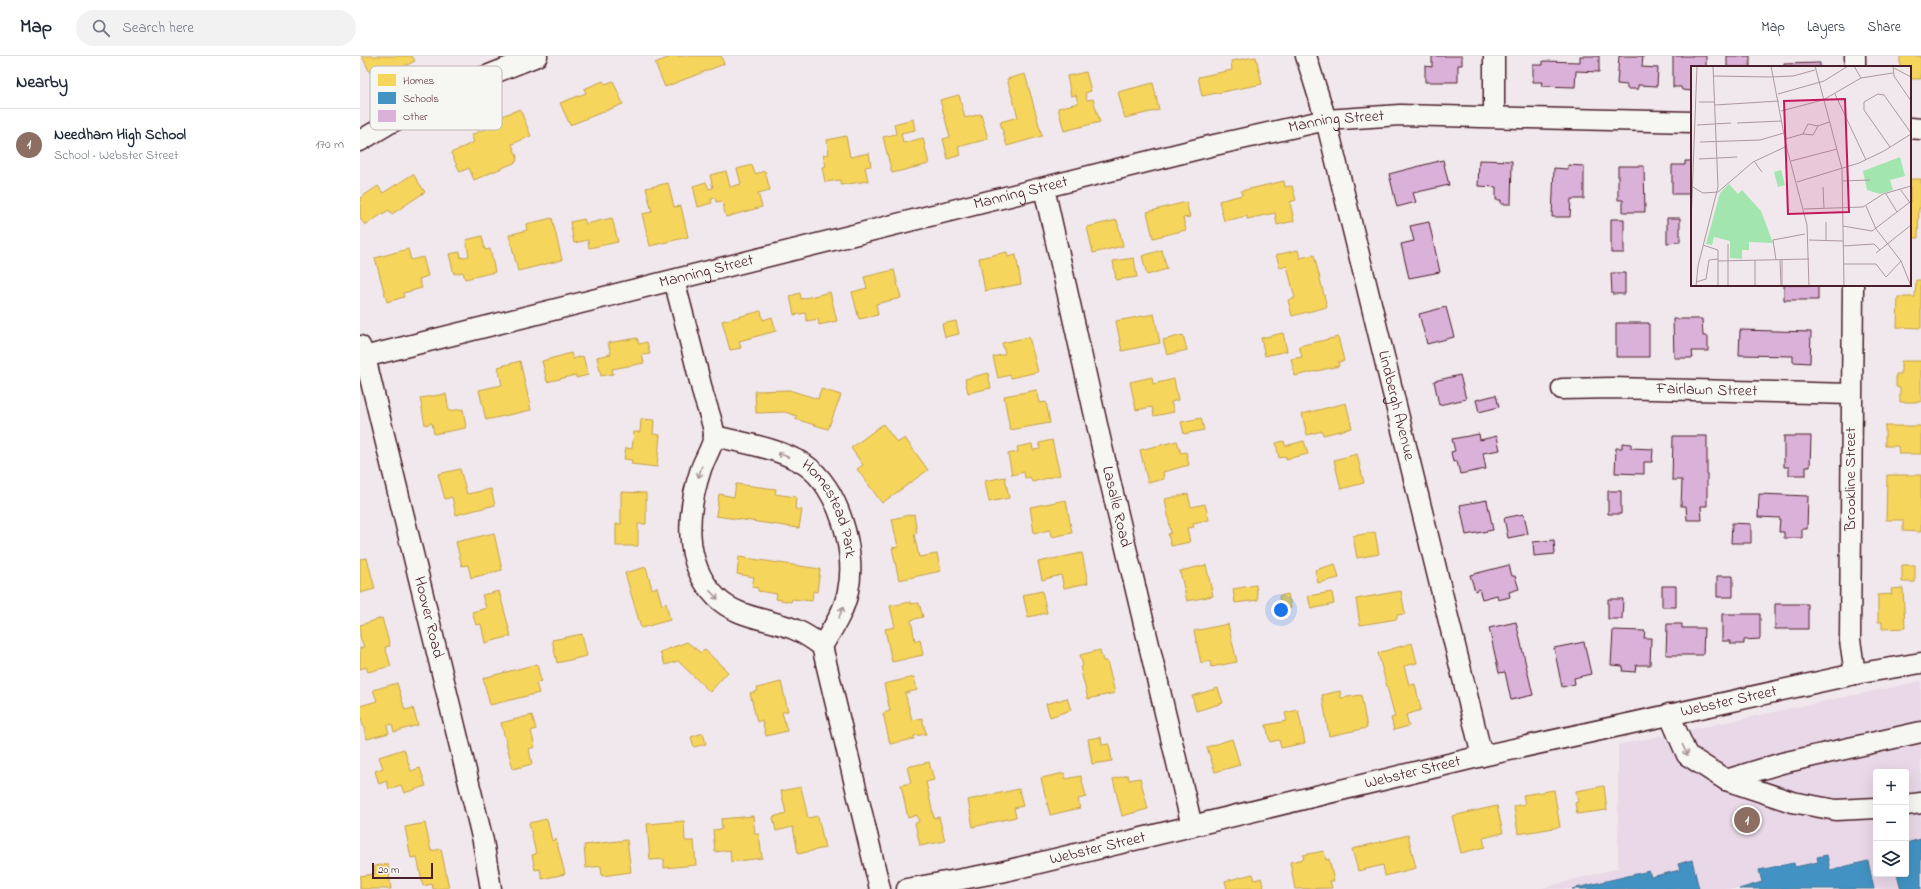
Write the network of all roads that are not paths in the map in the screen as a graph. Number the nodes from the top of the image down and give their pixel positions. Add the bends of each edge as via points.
1 (537, 56) edge
2 (1306, 56) edge
3 (1494, 56) edge
4 (502, 70) edge
5 (1494, 116) junction
6 (1326, 120) junction
7 (1691, 122) edge
8 (1911, 128) edge
9 (1921, 129) edge
10 (378, 130) edge
11 (360, 141) edge
12 (1044, 188) junction
13 (674, 280) junction
14 (1853, 286) edge
15 (362, 354) edge
16 (1562, 388) dead end
17 (1851, 394) junction
18 (714, 436) junction
19 (822, 646) junction
20 (1921, 663) edge
21 (1855, 674) junction
22 (1669, 714) junction
23 (1921, 732) edge
24 (1482, 756) junction
25 (1726, 780) junction
26 (1921, 803) edge
27 (1909, 805) edge
28 (1873, 808) edge
29 (1192, 826) junction
30 (987, 882) edge
31 (491, 889) edge
32 (880, 889) edge
33 (907, 889) edge

1 - 4 street
2 - 6 street, Lindbergh Avenue
3 - 5 street
5 - 6 street, Manning Street via 1400,116
5 - 7 street, Manning Street
6 - 12 street, Manning Street
6 - 24 street, Lindbergh Avenue
8 - 9 street
10 - 11 street
12 - 13 street, Manning Street
12 - 29 street, Lasalle Road
13 - 15 street, Manning Street
13 - 18 street
14 - 17 street, Brookline Street
15 - 31 street, Hoover Road via 483,841
16 - 17 street, Fairlawn Street
17 - 21 street, Brookline Street via 1850,640
18 -> 19 street via 692,498 692,553 702,579 717,598 727,605 796,630
19 -> 18 street, Homestead Park via 839,620 850,578 848,548 833,498 815,472 804,464 777,452
19 - 32 street
20 - 21 street, Webster Street
21 - 22 street, Webster Street
22 - 24 street, Webster Street
22 -> 25 street via 1687,756
23 - 25 street via 1782,763
24 - 29 street, Webster Street
25 - 28 street via 1792,802 1836,810
26 - 27 street
29 - 30 street, Webster Street
30 - 33 street, Webster Street

